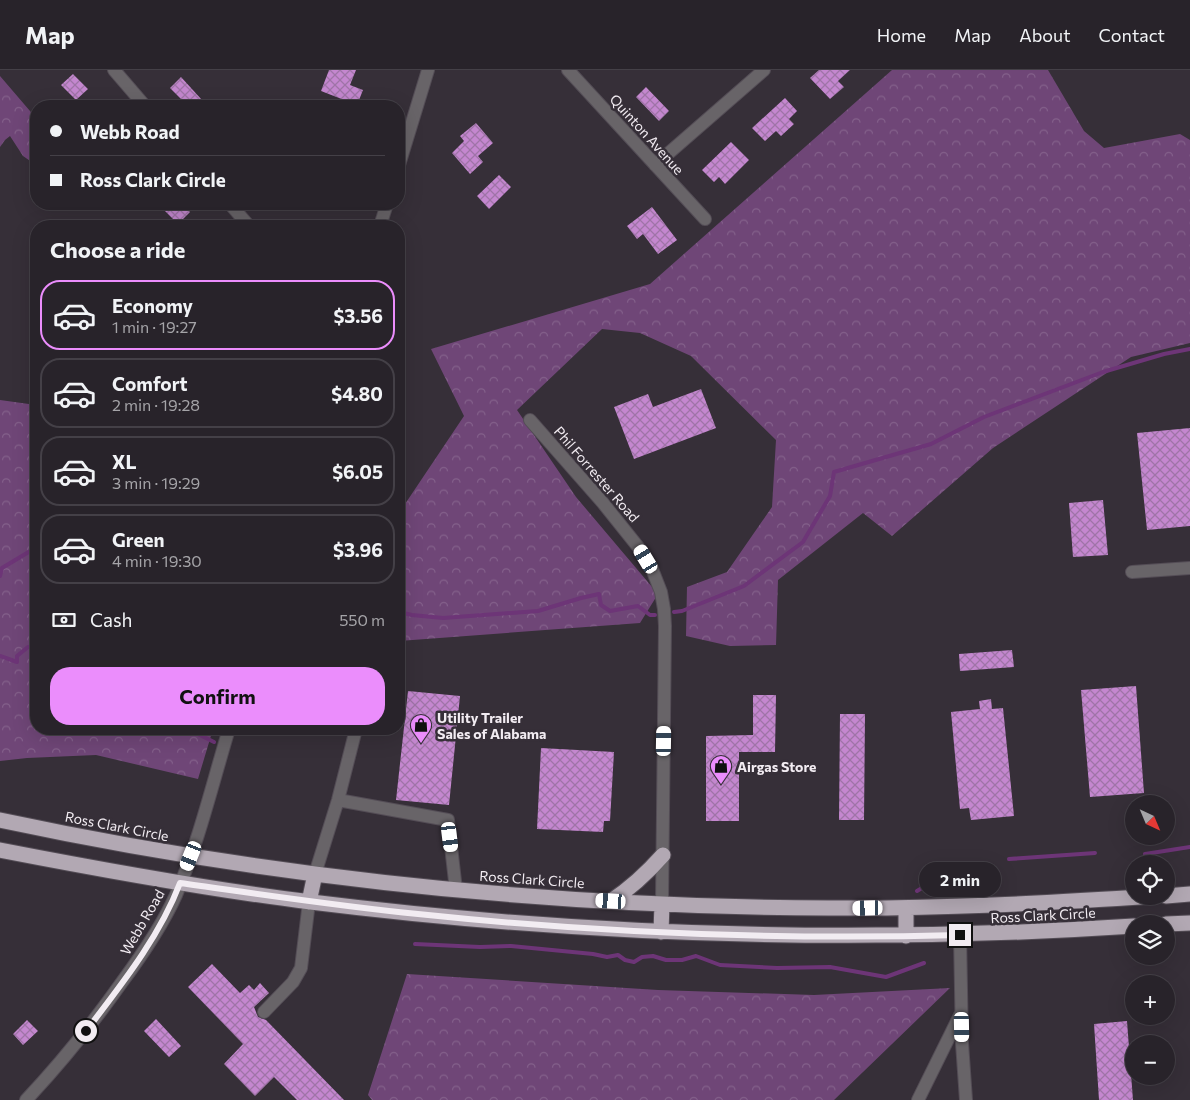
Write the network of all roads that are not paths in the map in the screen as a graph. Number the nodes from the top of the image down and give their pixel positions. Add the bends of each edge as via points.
1 (114, 70) edge
2 (428, 70) edge
3 (568, 70) edge
4 (764, 70) edge
5 (140, 100) edge
6 (405, 145) edge
7 (655, 165) junction
8 (235, 210) edge
9 (705, 219) dead end
10 (244, 220) edge
11 (530, 420) dead end
12 (1190, 568) edge
13 (1132, 572) dead end
14 (227, 735) edge
15 (354, 735) edge
16 (338, 800) junction
17 (0, 820) edge
18 (0, 850) edge
19 (662, 855) junction
20 (191, 856) junction
21 (316, 874) junction
22 (180, 883) junction
23 (456, 890) junction
24 (1190, 894) edge
25 (1175, 895) edge
26 (1125, 898) edge
27 (611, 901) junction
28 (309, 902) junction
29 (662, 904) junction
30 (906, 908) junction
31 (1190, 923) edge
32 (1175, 924) edge
33 (1125, 926) edge
34 (661, 932) junction
35 (960, 935) junction
36 (906, 936) junction
37 (962, 1011) junction
38 (264, 1012) dead end
39 (26, 1100) edge
40 (918, 1100) edge
41 (966, 1100) edge

1 - 5 street
2 - 6 street
3 - 7 street, Quinton Avenue
4 - 7 street
7 - 9 street, Quinton Avenue
8 - 10 street
11 - 19 street, Phil Forrester Road via 631,537 652,569 661,592 665,626
12 - 13 street
14 - 20 street, Webb Road
15 - 16 street
16 - 21 street
16 - 23 street via 448,820
17 - 20 highway, Ross Clark Circle
18 - 22 highway, Ross Clark Circle
19 - 27 highway via 645,876
19 - 29 street, Phil Forrester Road
20 - 21 highway, Ross Clark Circle
20 - 22 street, Webb Road
21 - 23 highway, Ross Clark Circle
21 - 28 highway
22 - 28 highway, Ross Clark Circle
22 - 39 street, Webb Road via 158,929 121,984 86,1031
23 - 27 highway, Ross Clark Circle
24 - 25 highway
26 - 30 highway, Ross Clark Circle
27 - 29 highway, Ross Clark Circle
28 - 34 highway, Ross Clark Circle via 504,922
28 - 38 street via 301,968 293,982
29 - 30 highway, Ross Clark Circle
29 - 34 highway
30 - 36 highway
31 - 32 highway
33 - 35 highway, Ross Clark Circle
34 - 36 highway, Ross Clark Circle
35 - 36 highway, Ross Clark Circle
35 - 37 street
37 - 40 street
37 - 41 street

